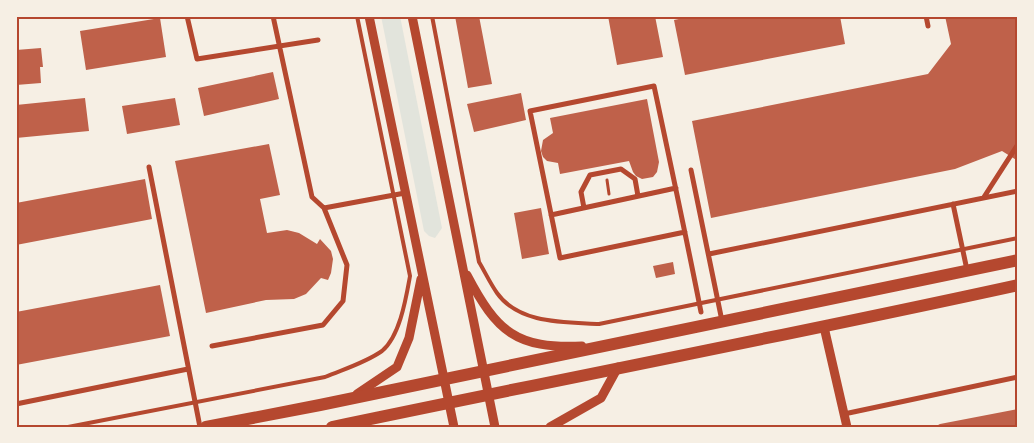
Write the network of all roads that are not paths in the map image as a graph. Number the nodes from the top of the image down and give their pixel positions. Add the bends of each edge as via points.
1 (187, 16) edge
2 (273, 16) edge
3 (357, 16) edge
4 (368, 16) edge
5 (412, 16) edge
6 (432, 16) edge
7 (926, 16) edge
8 (928, 26) dead end
9 (318, 40) dead end
10 (280, 46) junction
11 (1018, 144) edge
12 (149, 167) dead end
13 (691, 170) dead end
14 (676, 188) junction
15 (1018, 191) edge
16 (405, 193) junction
17 (394, 195) junction
18 (638, 196) junction
19 (984, 197) junction
20 (953, 204) junction
21 (324, 208) junction
22 (584, 208) junction
23 (551, 215) junction
24 (685, 232) junction
25 (1018, 238) edge
26 (962, 250) junction
27 (709, 254) junction
28 (1018, 260) edge
29 (462, 265) junction
30 (967, 271) junction
31 (422, 272) junction
32 (1018, 285) edge
33 (718, 299) junction
34 (700, 303) junction
35 (702, 312) dead end
36 (722, 322) junction
37 (824, 327) junction
38 (612, 345) junction
39 (212, 346) dead end
40 (618, 367) junction
41 (188, 369) junction
42 (484, 372) junction
43 (1018, 377) edge
44 (444, 380) junction
45 (488, 394) junction
46 (194, 401) junction
47 (449, 402) junction
48 (16, 404) edge
49 (320, 405) junction
50 (844, 414) junction
51 (68, 427) edge
52 (200, 427) edge
53 (206, 427) edge
54 (332, 427) edge
55 (454, 427) edge
56 (495, 427) edge
57 (550, 427) edge
58 (847, 427) edge

1 - 10 street via 197,59
2 - 10 street
3 - 17 lane
4 - 16 street
5 - 29 street
6 - 34 lane via 479,262 498,295 525,316 598,324
7 - 8 street
9 - 10 street
10 - 21 street via 312,197
11 - 19 street
12 - 41 street
13 - 27 street
14 - 18 street
14 - 23 street via 654,86 530,111
14 - 24 street
15 - 19 street
16 - 17 street
16 - 31 street
17 - 21 street
17 - 46 lane via 410,276 396,329 383,350 326,377
18 - 22 street
18 - 22 street via 635,179 620,169 590,175 580,192
19 - 20 street
20 - 26 street
20 - 27 street
21 - 39 street via 347,265 343,301 323,325
22 - 23 street
23 - 24 street via 560,258
24 - 34 street
25 - 26 lane
26 - 30 street
26 - 33 lane
27 - 33 street
28 - 30 main road
29 - 38 street via 498,324 527,341 552,347
29 - 42 street
30 - 36 main road
31 - 44 street
31 - 49 street via 415,316 397,367 361,392
32 - 37 main road
33 - 34 lane
33 - 36 street
34 - 35 street
36 - 38 main road
37 - 40 main road
37 - 50 street
38 - 42 main road
40 - 45 main road
40 - 57 street via 601,398
41 - 46 street
41 - 48 street
42 - 44 main road
42 - 45 street
43 - 50 street
44 - 47 street
44 - 49 main road
45 - 47 main road
45 - 56 street
46 - 51 lane
46 - 52 street
47 - 54 main road
47 - 55 street
49 - 53 main road
50 - 58 street

